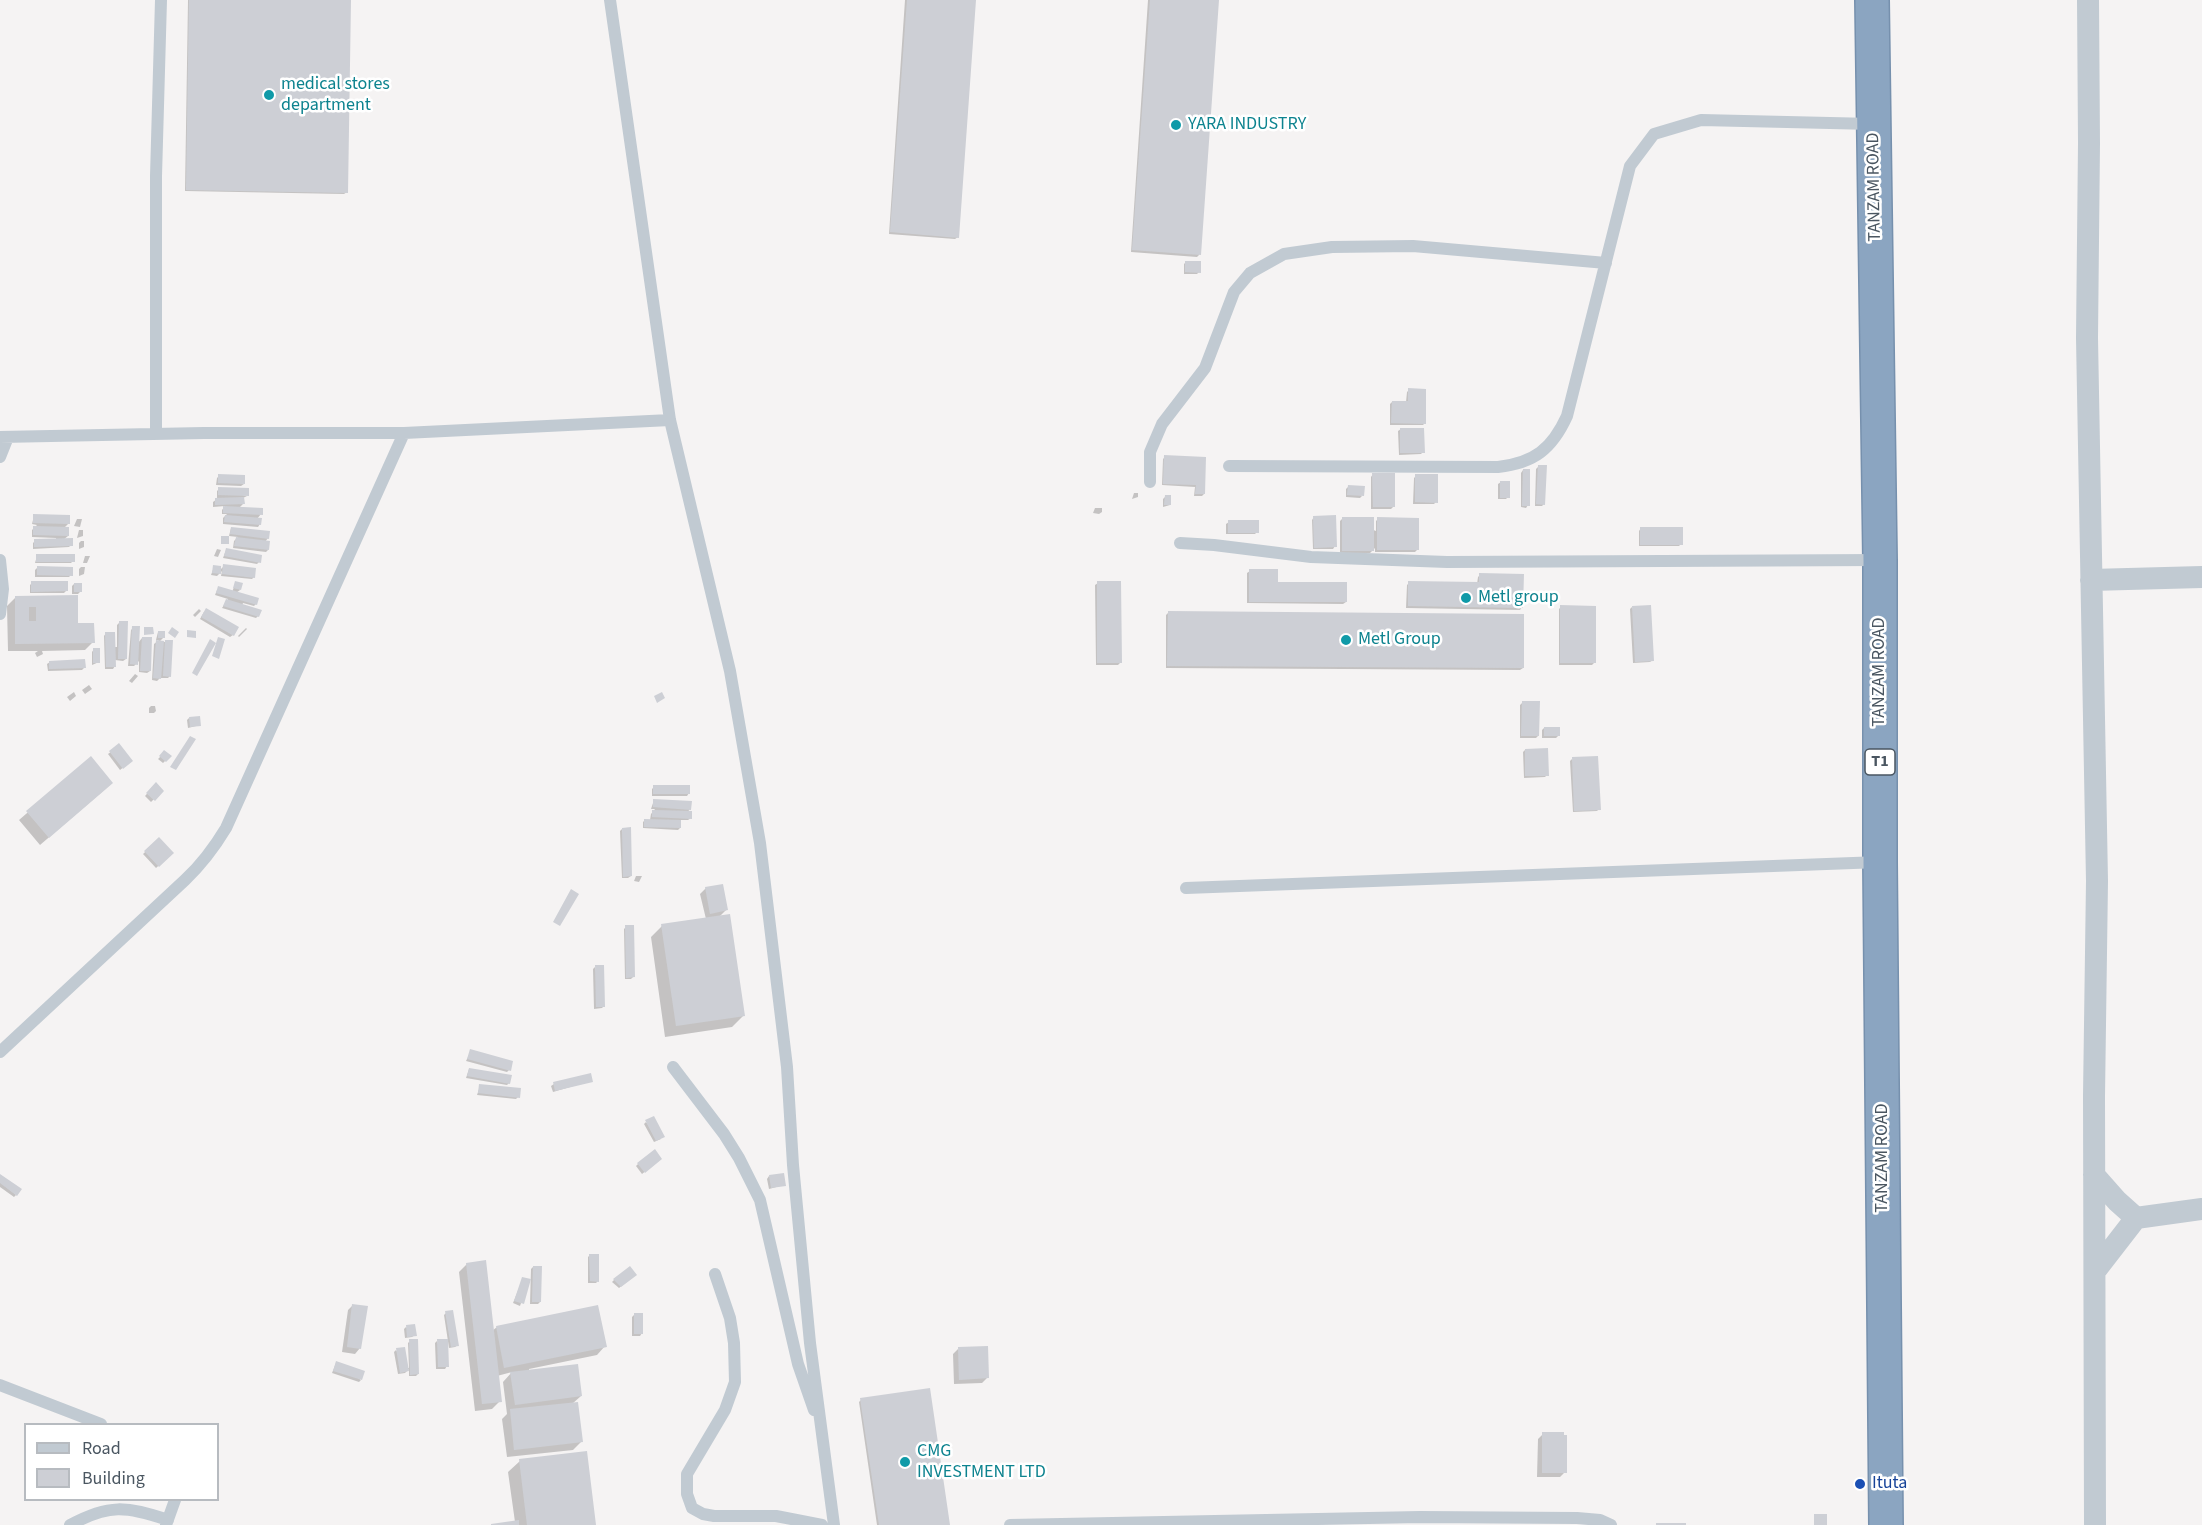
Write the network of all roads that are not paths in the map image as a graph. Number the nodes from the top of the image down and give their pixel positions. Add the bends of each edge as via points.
1 (161, 0) edge
2 (609, 0) edge
3 (1872, 0) edge
4 (2088, 0) edge
5 (1874, 124) junction
6 (1606, 263) junction
7 (670, 420) junction
8 (404, 433) junction
9 (156, 434) junction
10 (4, 437) edge
11 (0, 457) edge
12 (1229, 466) dead end
13 (1150, 482) dead end
14 (1180, 543) dead end
15 (0, 560) edge
16 (1880, 560) junction
17 (2202, 577) edge
18 (2091, 580) junction
19 (0, 614) edge
20 (1880, 861) junction
21 (1186, 888) dead end
22 (0, 1052) edge
23 (673, 1067) dead end
24 (2094, 1175) junction
25 (2202, 1209) edge
26 (2136, 1218) junction
27 (2095, 1271) junction
28 (715, 1274) dead end
29 (0, 1385) edge
30 (96, 1423) edge
31 (820, 1428) junction
32 (176, 1501) edge
33 (1421, 1521) edge
34 (167, 1523) edge
35 (1151, 1523) edge
36 (70, 1525) edge
37 (822, 1525) edge
38 (834, 1525) edge
39 (1010, 1525) edge
40 (1611, 1525) edge
41 (1886, 1525) edge
42 (2095, 1525) edge

1 - 9 lane
2 - 7 lane
3 - 5 highway, TANZAM ROAD / T1
4 - 18 street
5 - 6 lane via 1701,120 1654,134 1630,166
5 - 16 highway, TANZAM ROAD / T1
6 - 12 lane via 1567,416 1548,446 1524,463 1498,468
6 - 13 lane via 1413,246 1332,248 1284,254 1250,273 1234,292 1205,368 1162,424 1150,453
7 - 8 lane
7 - 31 lane via 729,671 760,843 786,1056
8 - 9 lane
8 - 22 lane via 216,846 185,880
9 - 10 lane
10 - 11 lane
14 - 16 lane via 1311,557 1447,562
15 - 19 lane
16 - 20 highway, TANZAM ROAD / T1
17 - 18 street
18 - 24 street via 2097,881
20 - 21 lane
20 - 41 highway, TANZAM ROAD / T1
23 - 31 lane via 724,1134 760,1200 798,1364
24 - 26 street
24 - 27 street
25 - 26 street
26 - 27 street
27 - 42 street
28 - 37 lane via 730,1318 735,1382 717,1428 687,1474 692,1508 714,1516 776,1516
29 - 30 lane
31 - 38 lane
32 - 34 lane
33 - 35 lane
33 - 40 lane via 1577,1518
34 - 36 lane via 144,1512 122,1509 104,1510
35 - 39 lane

